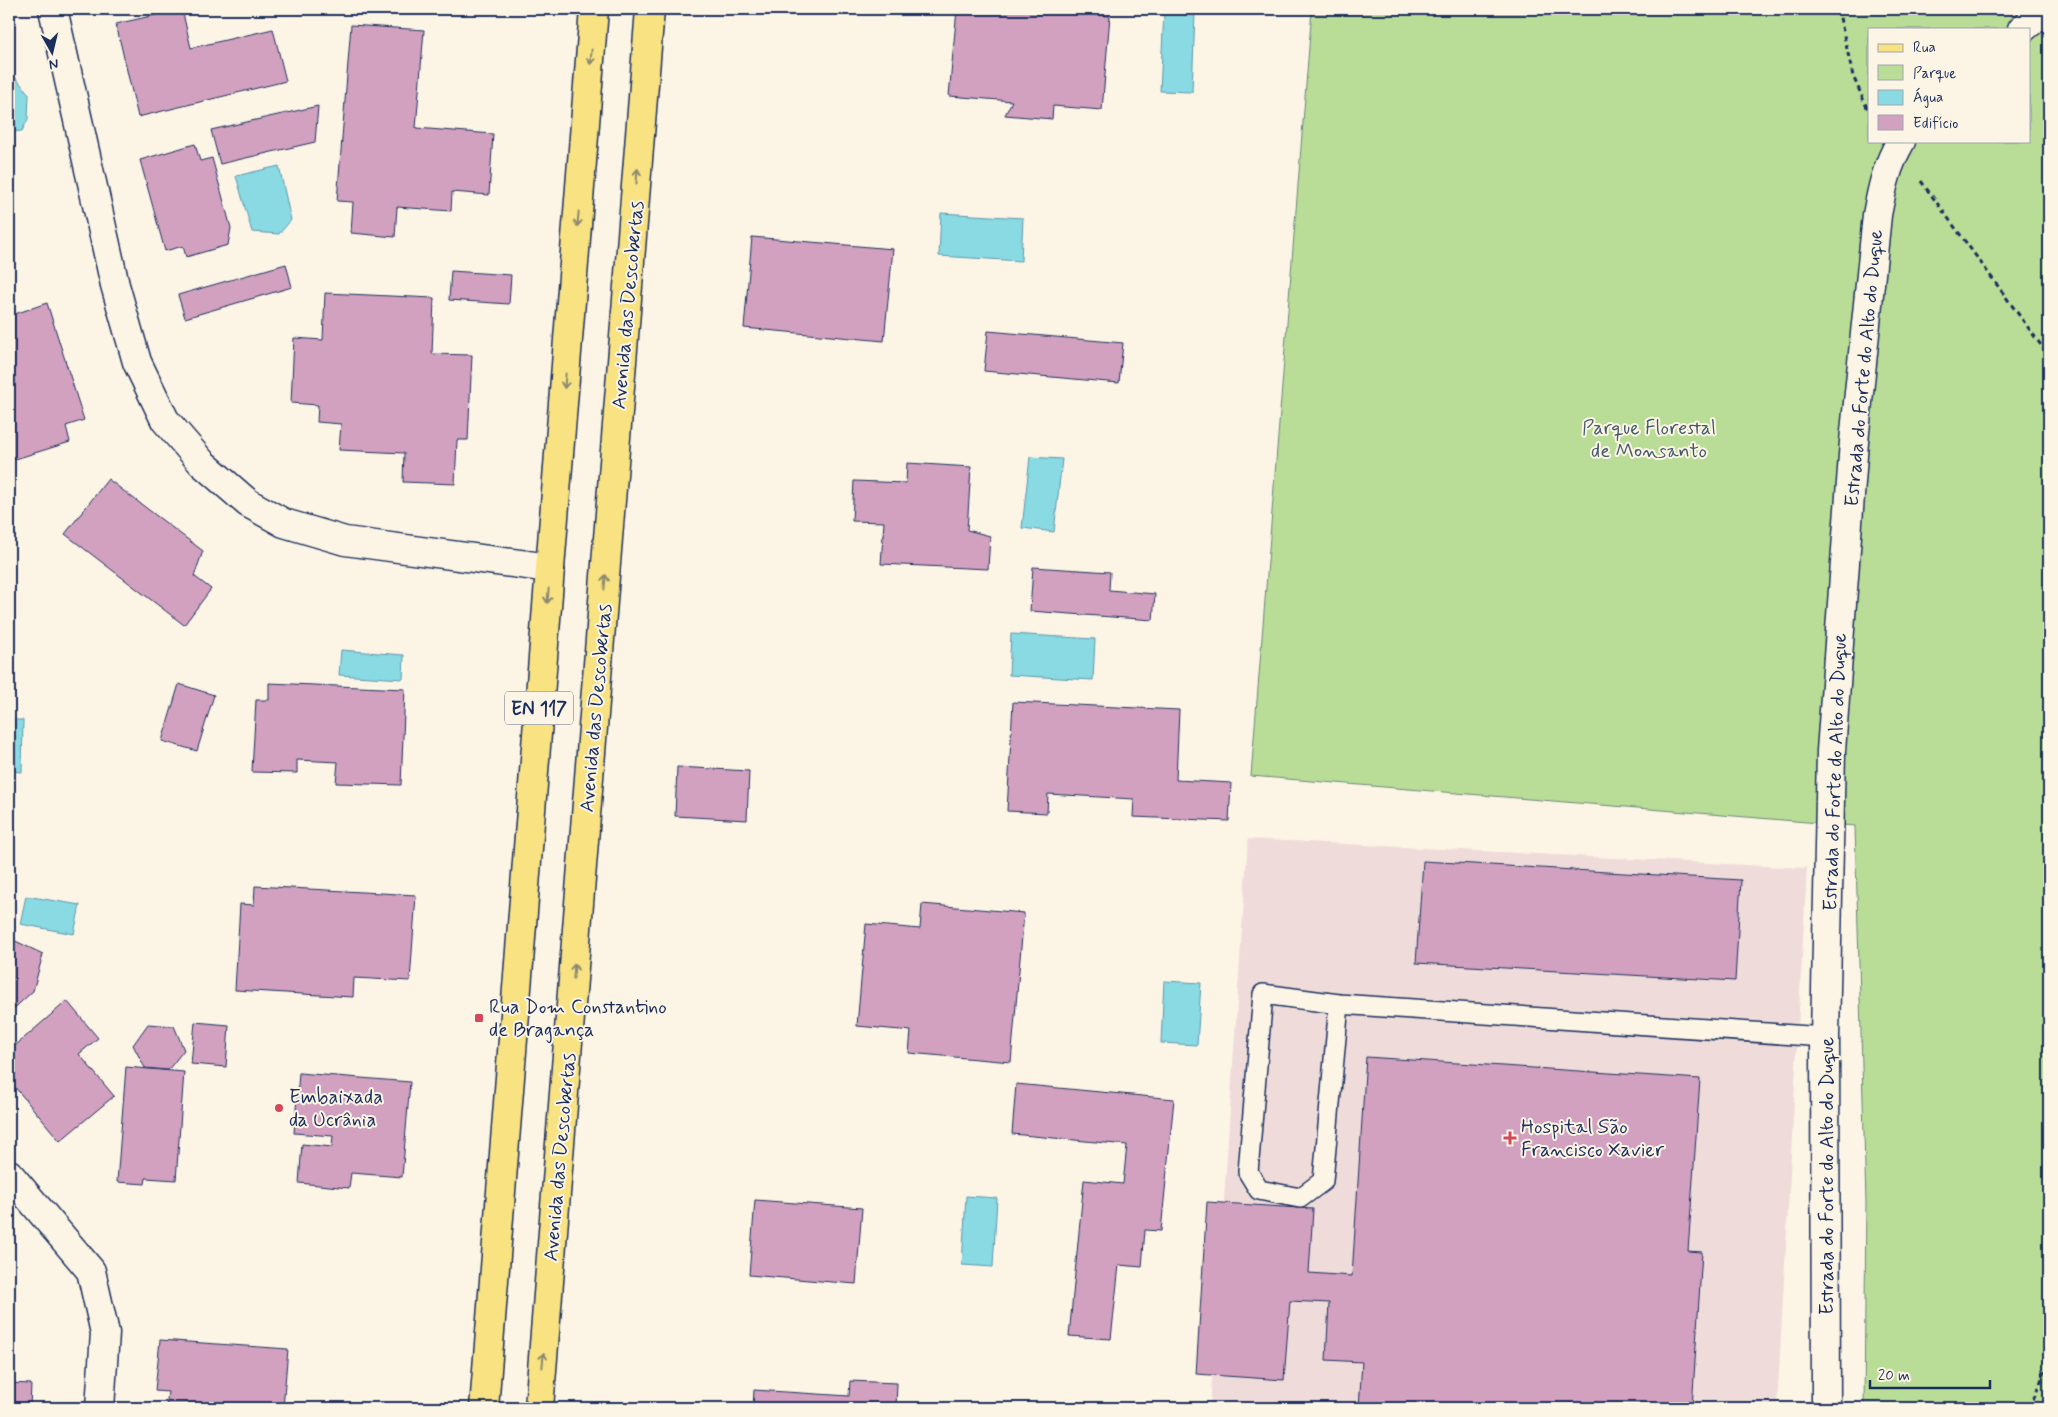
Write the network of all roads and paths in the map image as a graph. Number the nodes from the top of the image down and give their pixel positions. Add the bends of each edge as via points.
1 (53, 9) edge
2 (594, 9) edge
3 (650, 9) edge
4 (1838, 9) edge
5 (2047, 9) edge
6 (2023, 28) edge
7 (1868, 110) edge
8 (1897, 148) edge
9 (2049, 356) edge
10 (550, 568) junction
11 (1339, 1004) junction
12 (1826, 1036) junction
13 (9, 1174) edge
14 (2049, 1361) edge
15 (100, 1408) edge
16 (484, 1408) edge
17 (540, 1408) edge
18 (1826, 1408) edge
19 (2030, 1408) edge

1 - 10 street via 115,285 137,362 165,420 202,464 248,503 284,523 345,541
2 -> 10 main road, EN 117
17 -> 3 main road, Avenida das Descobertas
4 - 7 path via 1853,76
5 - 6 street
8 - 9 path
8 - 12 street, Estrada do Forte do Alto do Duque via 1883,182 1877,214 1854,442 1831,751
10 -> 16 main road, EN 117
11 - 11 lane via 1263,994 1248,1172 1259,1190 1300,1198 1323,1181
11 - 12 lane
12 - 18 street, Estrada do Forte do Alto do Duque
13 - 15 street via 91,1271 105,1333
14 - 19 path

